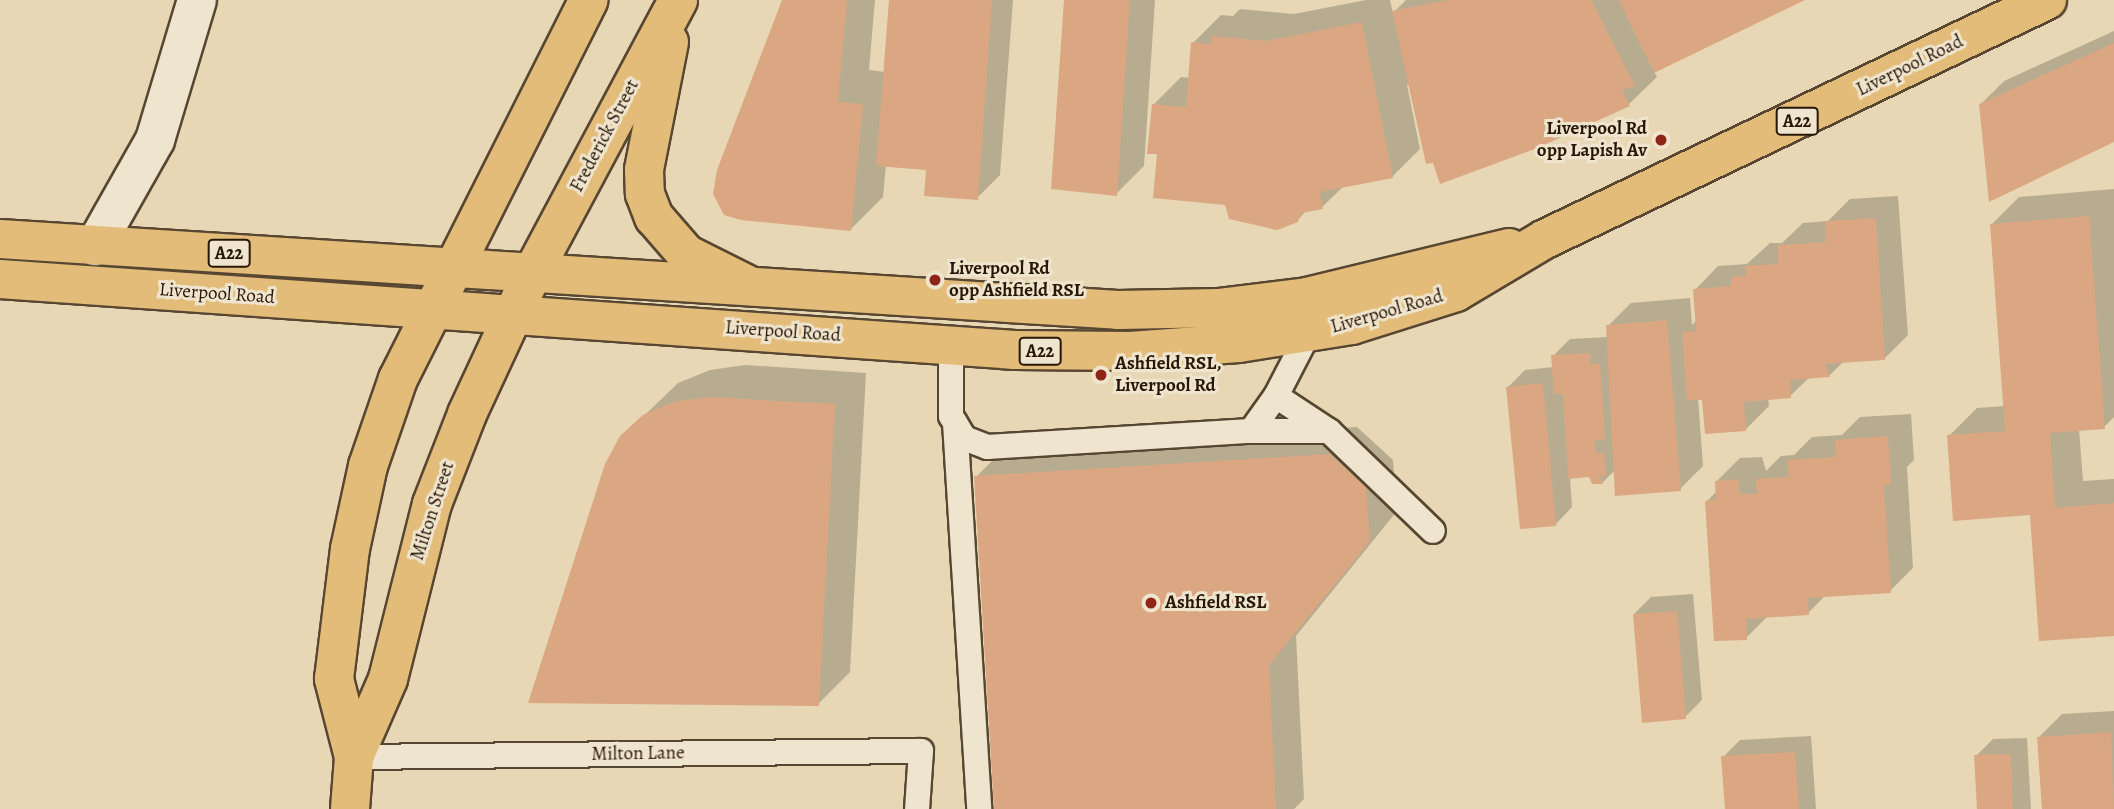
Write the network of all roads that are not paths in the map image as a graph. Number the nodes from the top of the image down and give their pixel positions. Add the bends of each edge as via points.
1 (197, 0) edge
2 (589, 0) edge
3 (2047, 0) edge
4 (677, 3) edge
5 (0, 239) edge
6 (1545, 239) junction
7 (95, 246) junction
8 (457, 265) junction
9 (533, 272) junction
10 (0, 279) edge
11 (751, 286) junction
12 (435, 308) junction
13 (514, 312) junction
14 (1309, 332) junction
15 (951, 345) junction
16 (1276, 396) junction
17 (955, 423) junction
18 (1251, 430) junction
19 (1329, 430) junction
20 (1433, 530) dead end
21 (354, 757) junction
22 (351, 809) edge
23 (918, 809) edge
24 (979, 809) edge

1 - 7 street via 155,140
2 - 8 main road
3 - 6 main road, Liverpool Road / A22
4 - 9 main road, Frederick Street
4 - 11 main road via 644,170 645,194 654,217 686,254
5 - 7 main road, Liverpool Road / A22
6 - 11 main road, Liverpool Road / A22 via 1307,297 1218,308 1118,310 963,304
6 - 14 main road, Liverpool Road / A22 via 1456,292 1352,325
7 - 8 main road, Liverpool Road / A22
8 - 9 main road, Liverpool Road / A22
8 - 12 main road, Milton Street
9 - 11 main road, Liverpool Road / A22
9 - 13 main road, Milton Street
10 - 12 main road, Liverpool Road / A22
12 - 13 main road, Liverpool Road / A22
12 - 21 main road, Milton Street via 398,379 372,453 350,549 334,679
13 - 15 main road, Liverpool Road / A22
13 - 21 main road, Milton Street via 432,504 388,679
14 - 15 main road, Liverpool Road / A22 via 1130,351
14 - 16 lane
15 - 17 lane via 951,416
16 - 18 lane
16 - 19 lane
17 - 18 lane via 964,438 987,447
17 - 24 lane
18 - 19 lane
19 - 20 lane
21 - 22 main road, Milton Street
21 - 23 lane, Milton Lane via 921,751

